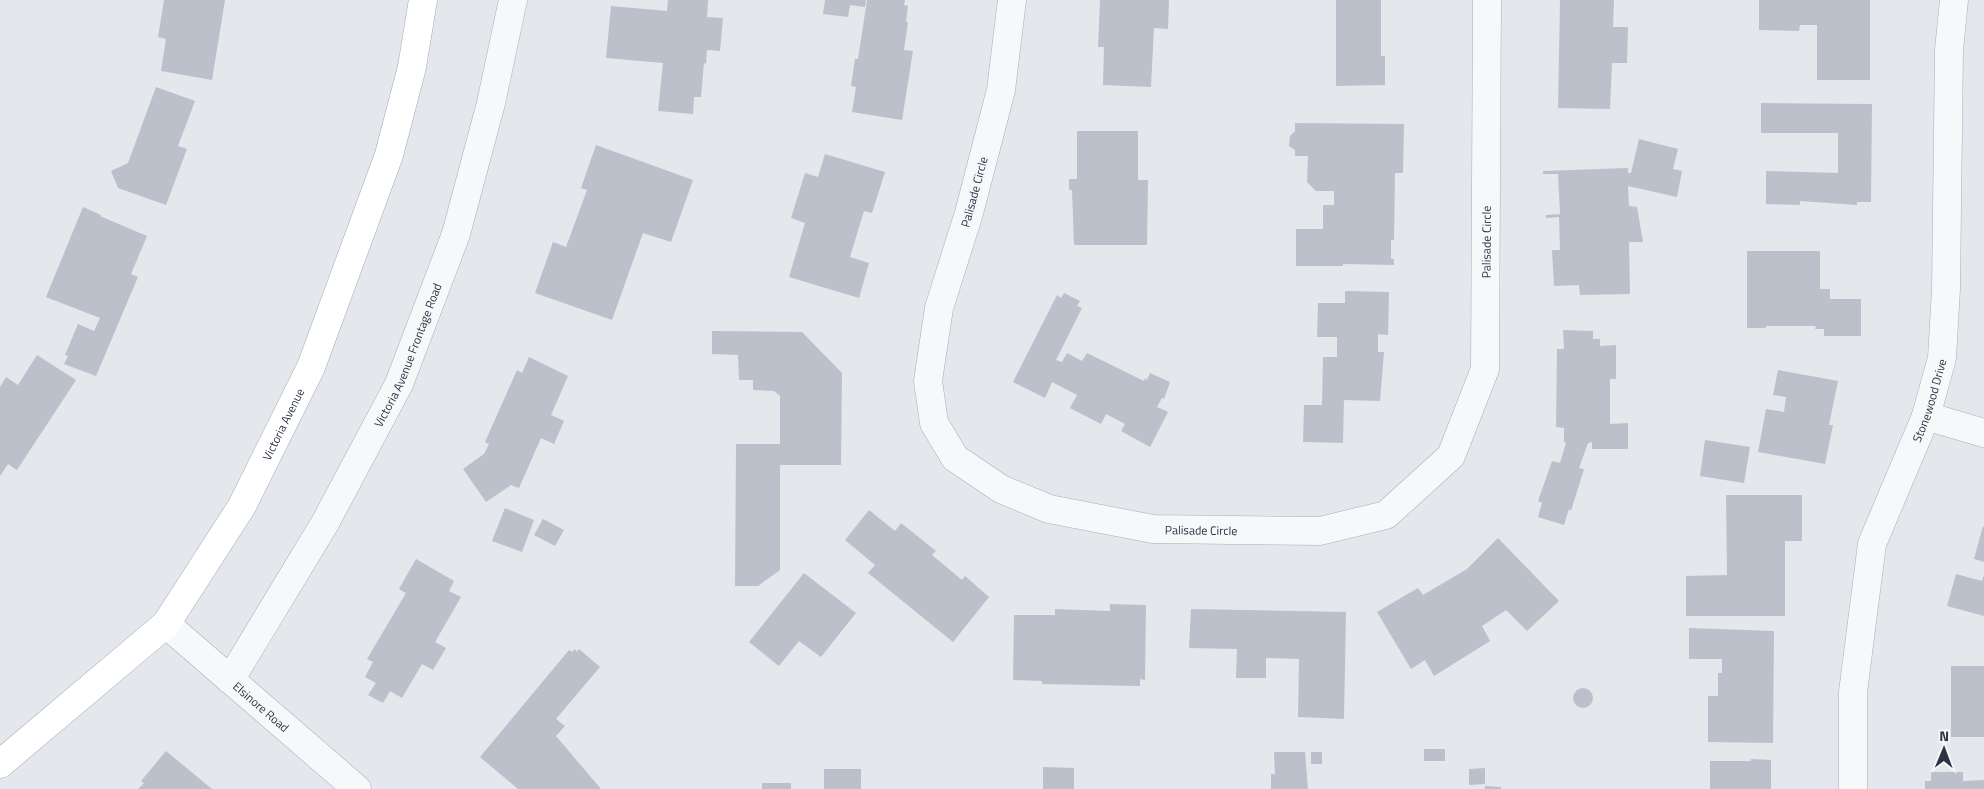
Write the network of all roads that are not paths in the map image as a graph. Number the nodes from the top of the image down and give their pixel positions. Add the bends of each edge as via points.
1 (423, 0) edge
2 (513, 0) edge
3 (1012, 0) edge
4 (1487, 0) edge
5 (1954, 0) edge
6 (1926, 416) junction
7 (1984, 433) edge
8 (166, 624) junction
9 (230, 680) junction
10 (0, 764) edge
11 (357, 789) edge
12 (1853, 789) edge

1 - 8 main road, Victoria Avenue via 412,67 388,155 311,367 242,506
2 - 9 street, Victoria Avenue Frontage Road via 491,103 456,234 399,384 325,523
3 - 4 street, Palisade Circle via 1001,90 970,213 939,308 928,381 934,423 954,458 1001,489 1049,509 1154,529 1320,531 1386,515 1451,456 1485,369
5 - 6 street, Stonewood Drive via 1949,50 1942,358
6 - 7 street
6 - 12 street, Stonewood Drive via 1872,544 1853,692
8 - 9 street, Elsinore Road
8 - 10 main road, Victoria Avenue
9 - 11 street, Elsinore Road

